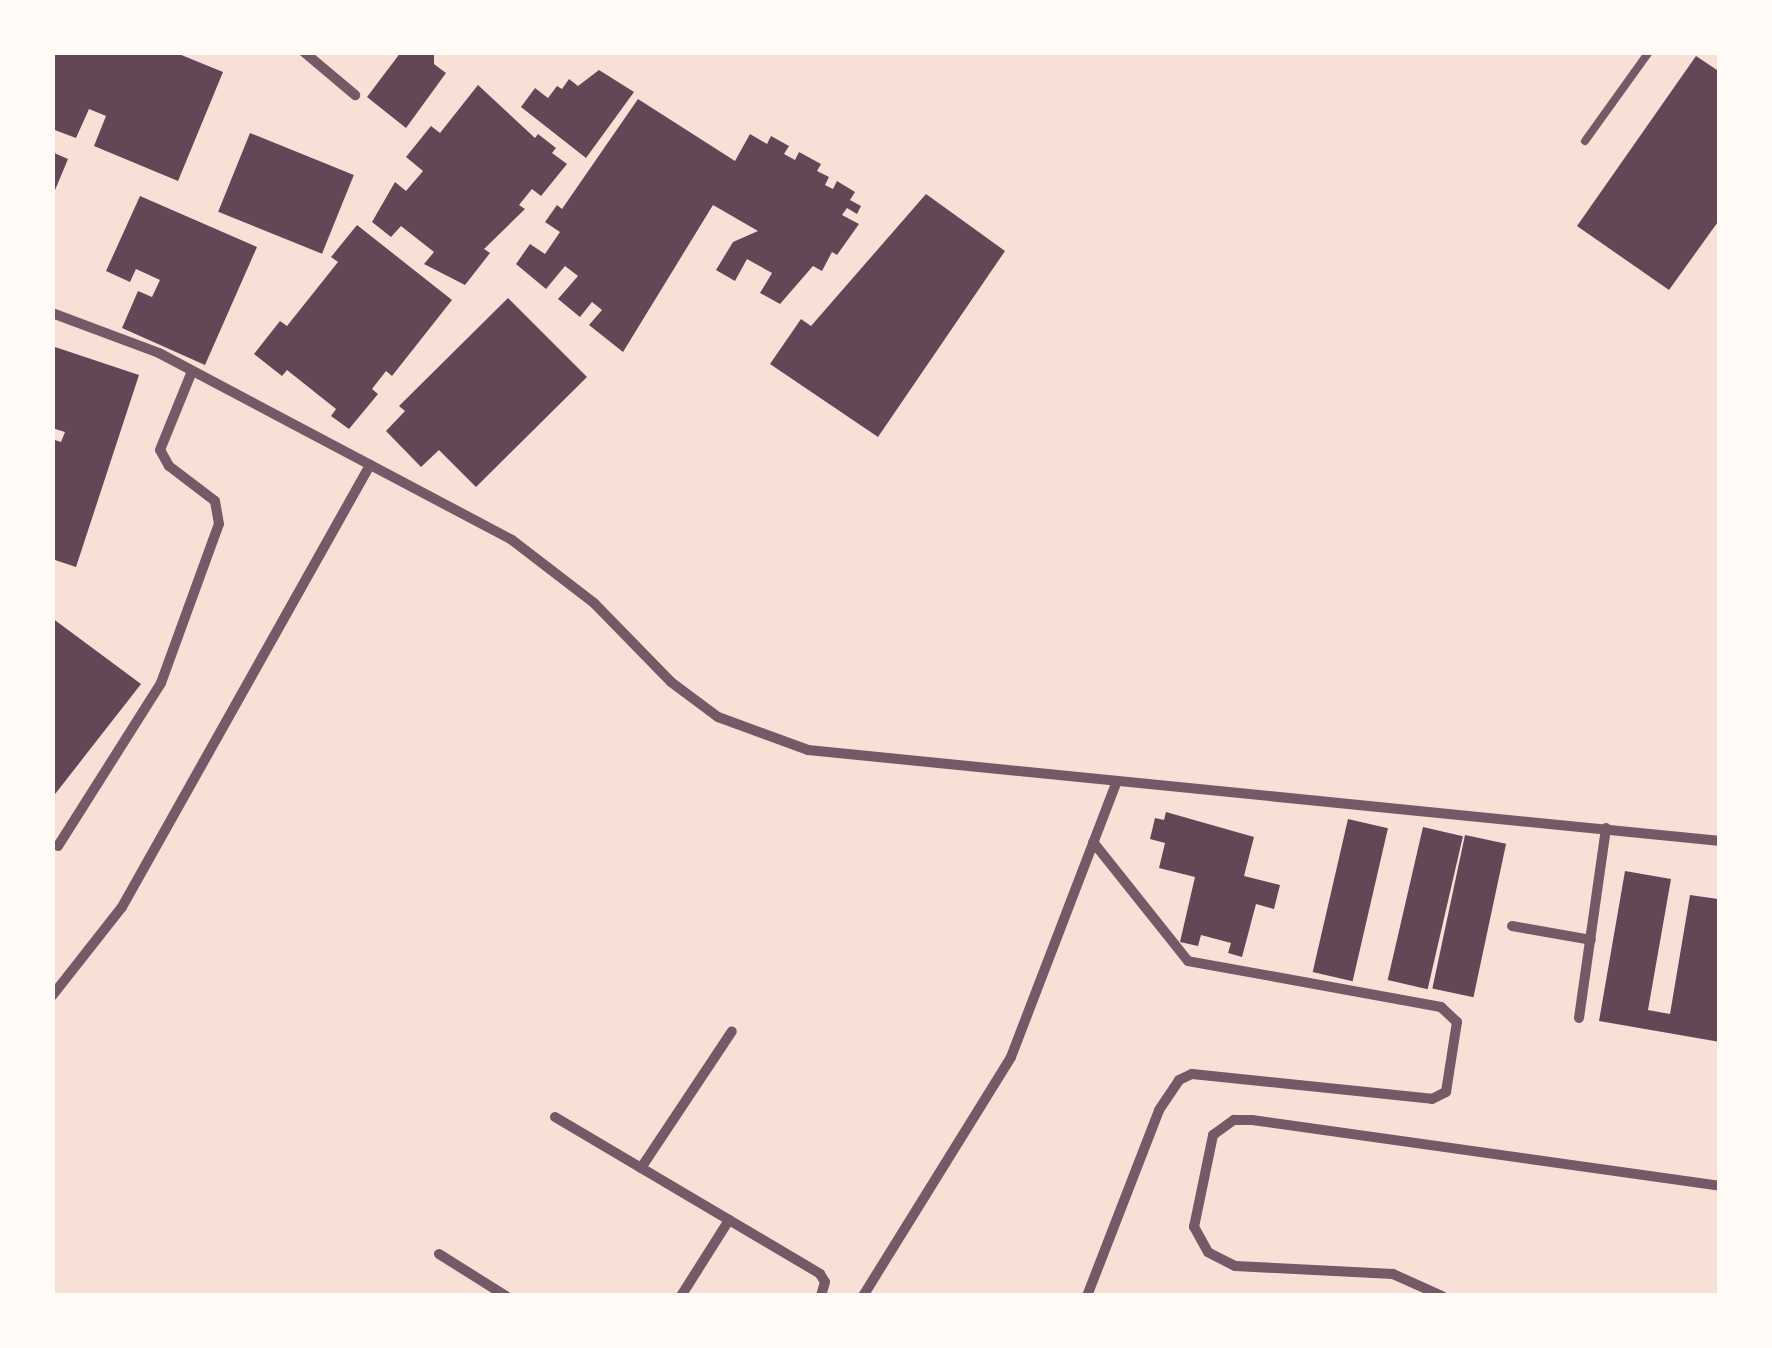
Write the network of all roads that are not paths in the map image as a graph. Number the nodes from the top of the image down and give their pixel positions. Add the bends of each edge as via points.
1 (304, 52) edge
2 (1650, 52) edge
3 (355, 94) dead end
4 (1585, 141) dead end
5 (52, 313) edge
6 (192, 371) junction
7 (370, 466) junction
8 (1116, 783) junction
9 (1606, 828) junction
10 (1093, 842) junction
11 (1720, 842) edge
12 (58, 846) dead end
13 (1512, 926) dead end
14 (1590, 940) junction
15 (52, 996) edge
16 (1580, 1018) dead end
17 (732, 1030) dead end
18 (555, 1117) dead end
19 (641, 1168) junction
20 (1720, 1186) edge
21 (728, 1220) junction
22 (439, 1254) dead end
23 (506, 1296) edge
24 (682, 1296) edge
25 (821, 1296) edge
26 (863, 1296) edge
27 (1087, 1296) edge
28 (1442, 1296) edge

1 - 3 street
2 - 4 lane
5 - 6 street
6 - 7 street
6 - 12 street via 160,450 215,501 219,524 161,684
7 - 8 street via 512,540 594,603 671,682 718,717 808,750
7 - 15 street via 122,907
8 - 9 street
8 - 10 street
9 - 11 street
9 - 14 street
10 - 26 street via 1011,1057
10 - 27 street via 1188,961 1441,1007 1458,1022 1441,1097 1192,1074 1179,1080 1159,1110
13 - 14 street
14 - 16 street
17 - 19 street
18 - 19 street
19 - 21 street
20 - 28 street via 1252,1120 1234,1120 1213,1135 1194,1227 1208,1252 1235,1266 1393,1274
21 - 24 street
21 - 25 street via 820,1274
22 - 23 street

